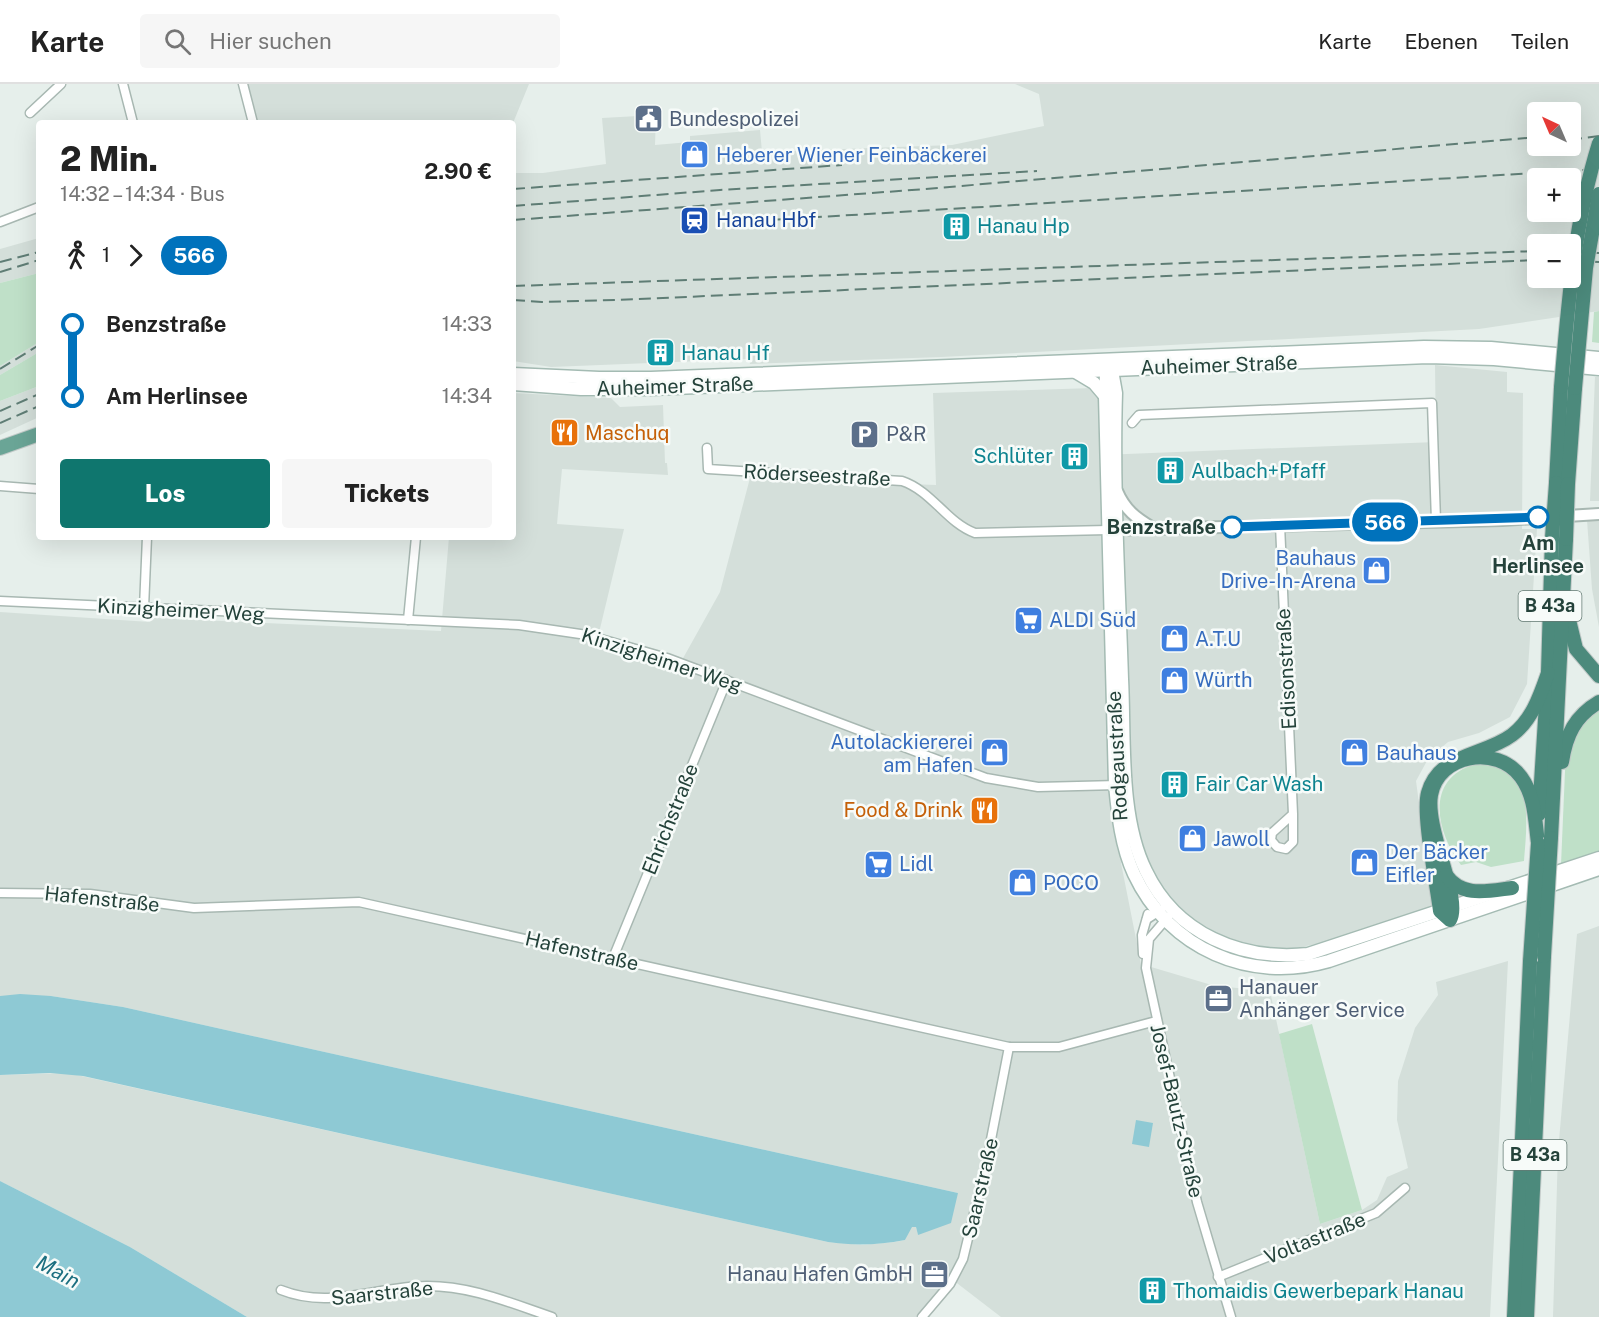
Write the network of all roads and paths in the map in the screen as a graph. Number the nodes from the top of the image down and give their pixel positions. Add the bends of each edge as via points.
1 (60, 84) edge
2 (123, 84) edge
3 (243, 84) edge
4 (30, 113) dead end
5 (132, 120) edge
6 (253, 120) edge
7 (1599, 143) edge
8 (1599, 194) edge
9 (36, 208) edge
10 (0, 222) edge
11 (1599, 358) edge
12 (1119, 359) junction
13 (1095, 360) junction
14 (1108, 369) junction
15 (1141, 369) junction
16 (1599, 369) edge
17 (1073, 371) junction
18 (516, 374) edge
19 (838, 375) junction
20 (516, 384) edge
21 (1568, 387) junction
22 (1110, 394) junction
23 (1132, 423) dead end
24 (36, 435) edge
25 (0, 448) edge
26 (706, 448) dead end
27 (0, 486) edge
28 (36, 489) edge
29 (1118, 491) junction
30 (1599, 514) edge
31 (1436, 521) junction
32 (1280, 525) junction
33 (1154, 528) junction
34 (1113, 529) junction
35 (1559, 539) junction
36 (147, 540) edge
37 (416, 540) edge
38 (1563, 593) junction
39 (0, 601) edge
40 (144, 608) junction
41 (408, 620) junction
42 (1548, 673) junction
43 (1599, 676) edge
44 (727, 680) junction
45 (1599, 702) edge
46 (1121, 785) junction
47 (1293, 814) dead end
48 (1544, 840) junction
49 (1599, 858) edge
50 (1599, 869) edge
51 (1444, 871) junction
52 (1512, 888) junction
53 (0, 893) edge
54 (1448, 913) junction
55 (1160, 915) junction
56 (613, 958) junction
57 (1146, 965) junction
58 (1156, 1022) junction
59 (1010, 1047) junction
60 (1405, 1188) dead end
61 (1218, 1277) junction
62 (281, 1290) dead end
63 (552, 1317) edge
64 (922, 1317) edge
65 (1231, 1317) edge
66 (1514, 1317) edge
67 (1527, 1317) edge

1 - 4 street
2 - 5 street
3 - 6 street
7 - 21 highway, B 43a, bridge via 1588,180 1573,265
8 - 21 highway, B 43a, bridge
9 - 10 street
11 - 12 main road, Auheimer Straße via 1452,347
12 - 13 main road, Auheimer Straße
12 - 14 main road
13 - 14 main road
13 - 19 main road, Auheimer Straße
14 - 15 main road, Auheimer Straße
14 - 17 main road, Auheimer Straße
14 - 22 main road, Rodgaustraße
15 - 16 main road, Auheimer Straße via 1428,357
15 - 22 main road via 1126,376
17 - 19 main road, Auheimer Straße
17 - 22 main road
18 - 19 main road, Auheimer Straße via 599,378
19 - 20 main road, Auheimer Straße via 612,389
21 - 35 highway, B 43a, bridge
22 - 29 main road, Rodgaustraße
22 - 34 main road, Rodgaustraße
23 - 31 street via 1139,416 1432,403
24 - 25 main road
26 - 34 street, Röderseestraße via 708,469 903,481 929,496 962,527 975,533
27 - 28 street
29 - 33 street via 1133,515
29 - 34 main road, Rodgaustraße
30 - 31 street
31 - 32 street
32 - 33 street
32 - 47 street, Edisonstraße
33 - 34 street
34 - 46 main road, Rodgaustraße
35 - 38 highway, B 43a
35 - 42 highway, B 43a
36 - 40 street
37 - 41 street
38 - 43 highway via 1576,649
38 - 48 highway, B 43a
39 - 40 street, Kinzigheimer Weg
40 - 41 street, Kinzigheimer Weg
41 - 44 street, Kinzigheimer Weg via 565,631 634,647
42 - 48 highway, B 43a
42 - 54 highway via 1532,714 1519,729 1498,744 1449,763 1430,788 1427,812
44 - 46 street, Kinzigheimer Weg via 986,778 1038,787
44 - 56 street, Ehrichstraße
45 - 48 highway via 1580,717 1568,736
46 - 55 main road, Rodgaustraße
46 - 55 main road, Rodgaustraße via 1125,849 1147,899
48 - 51 highway via 1519,774 1488,756 1468,759 1443,772 1430,798 1435,844
48 - 66 highway, B 43a, bridge via 1530,961
48 - 67 highway, B 43a, bridge via 1544,956
49 - 52 main road, Rodgaustraße
50 - 54 main road, Rodgaustraße
51 - 52 highway via 1458,886 1471,892
51 - 54 highway
52 - 54 main road, Rodgaustraße
53 - 56 street, Hafenstraße via 82,894 187,908 359,902
54 - 55 main road, Rodgaustraße via 1313,966 1279,970 1219,957 1186,939
55 - 57 street, Josef-Bautz-Straße via 1149,939
55 - 57 street via 1142,935
56 - 59 street, Hafenstraße
57 - 58 street, Josef-Bautz-Straße
58 - 59 street, Hafenstraße via 1059,1047
58 - 61 street, Josef-Bautz-Straße
59 - 64 street, Saarstraße via 963,1259 950,1284
60 - 61 street, Voltastraße via 1376,1213
61 - 65 street, Josef-Bautz-Straße
62 - 63 street, Saarstraße via 312,1299 413,1287 472,1290

